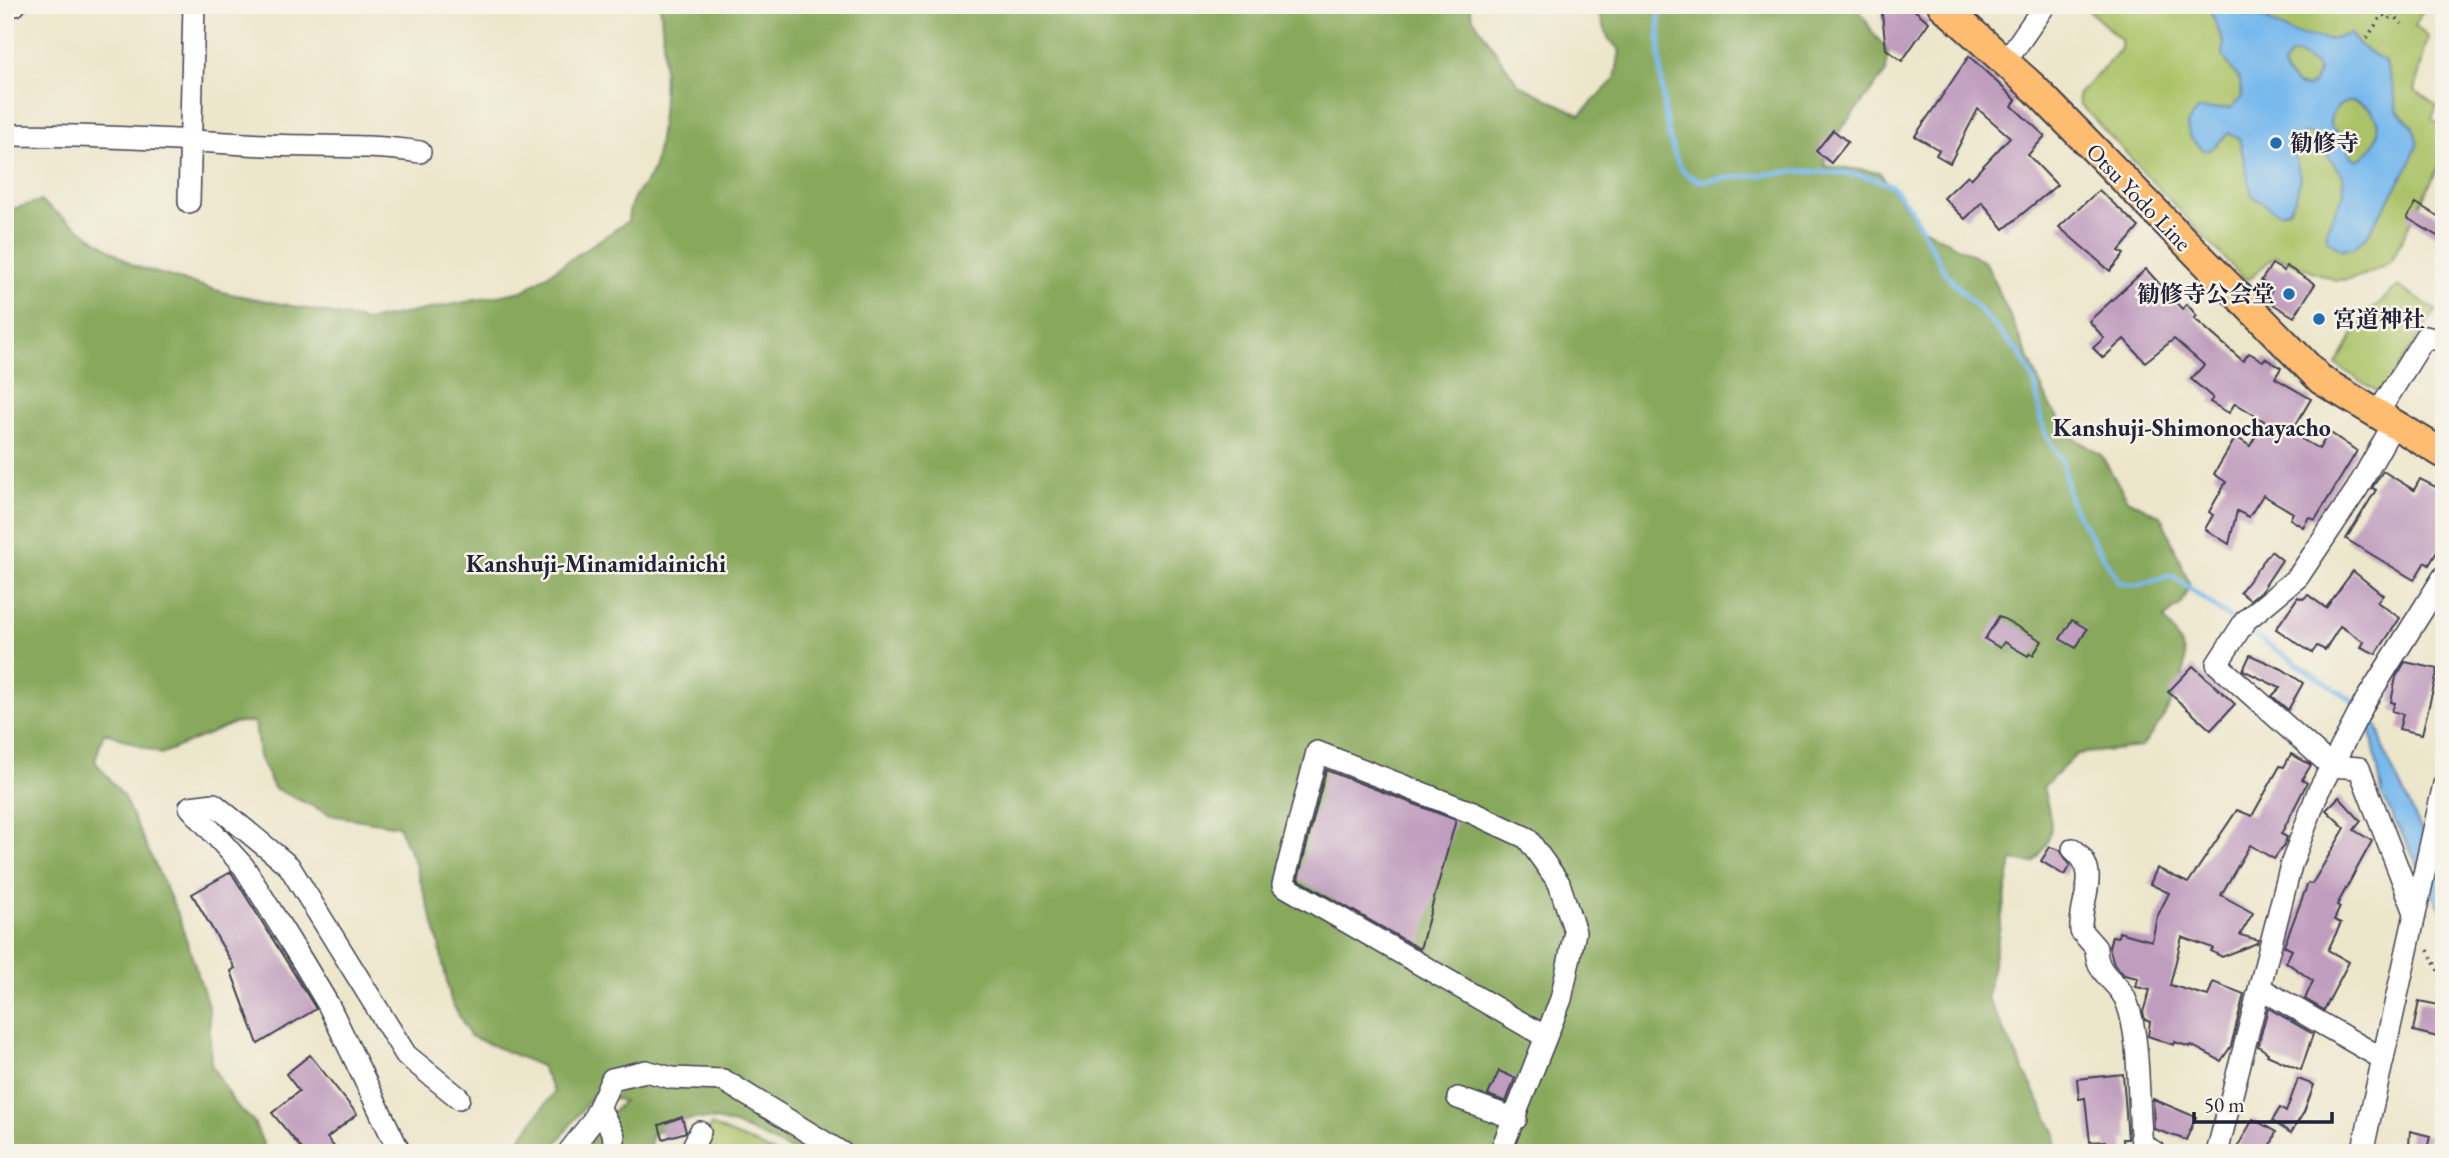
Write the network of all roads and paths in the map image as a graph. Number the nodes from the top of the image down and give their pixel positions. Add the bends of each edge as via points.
1 (15, 5) edge
2 (194, 5) edge
3 (1942, 5) edge
4 (2045, 5) edge
5 (2365, 5) edge
6 (2397, 5) edge
7 (5, 7) edge
8 (2392, 13) junction
9 (2382, 15) junction
10 (2402, 23) dead end
11 (2367, 38) dead end
12 (2006, 61) junction
13 (5, 135) edge
14 (191, 138) junction
15 (420, 152) dead end
16 (189, 202) dead end
17 (2444, 341) edge
18 (2385, 421) junction
19 (2444, 454) edge
20 (2444, 576) edge
21 (2331, 766) junction
22 (2444, 784) edge
23 (2073, 849) dead end
24 (2415, 905) junction
25 (2260, 988) junction
26 (1546, 1037) junction
27 (2383, 1059) junction
28 (459, 1098) dead end
29 (1458, 1098) dead end
30 (599, 1107) junction
31 (1516, 1119) junction
32 (700, 1132) dead end
33 (400, 1153) edge
34 (568, 1153) edge
35 (613, 1153) edge
36 (690, 1153) edge
37 (842, 1153) edge
38 (1500, 1153) edge
39 (2156, 1153) edge
40 (2217, 1153) edge
41 (2362, 1153) edge

1 - 7 street
2 - 14 street
3 - 12 main road, Otsu Yodo Line
4 - 12 street
5 - 9 path
6 - 8 path
8 - 9 path via 2389,19
8 - 10 path
9 - 11 path
12 - 18 main road, Otsu Yodo Line via 2321,380
13 - 14 street
14 - 15 street via 246,144 383,146
14 - 16 street
17 - 18 street via 2425,337
18 - 19 main road, Otsu Yodo Line
18 - 21 street via 2357,489 2298,578 2245,621 2217,664
20 - 21 street via 2362,707
21 - 24 street via 2359,768
21 - 25 street via 2291,865
22 - 24 street
23 - 39 street via 2088,864 2090,877 2081,931 2096,948 2096,962 2126,998 2133,1018 2142,1144
24 - 27 street
25 - 27 street
25 - 40 street
26 - 26 street via 1561,999 1575,932 1559,883 1527,838 1317,752 1283,884
26 - 31 street
27 - 41 street
28 - 33 street via 406,1055 289,866 214,804 190,807 244,867 329,1006
29 - 31 street
30 - 34 street
30 - 35 street via 614,1136
30 - 37 street via 612,1079 646,1071 672,1079 723,1080
31 - 38 street
32 - 36 street

